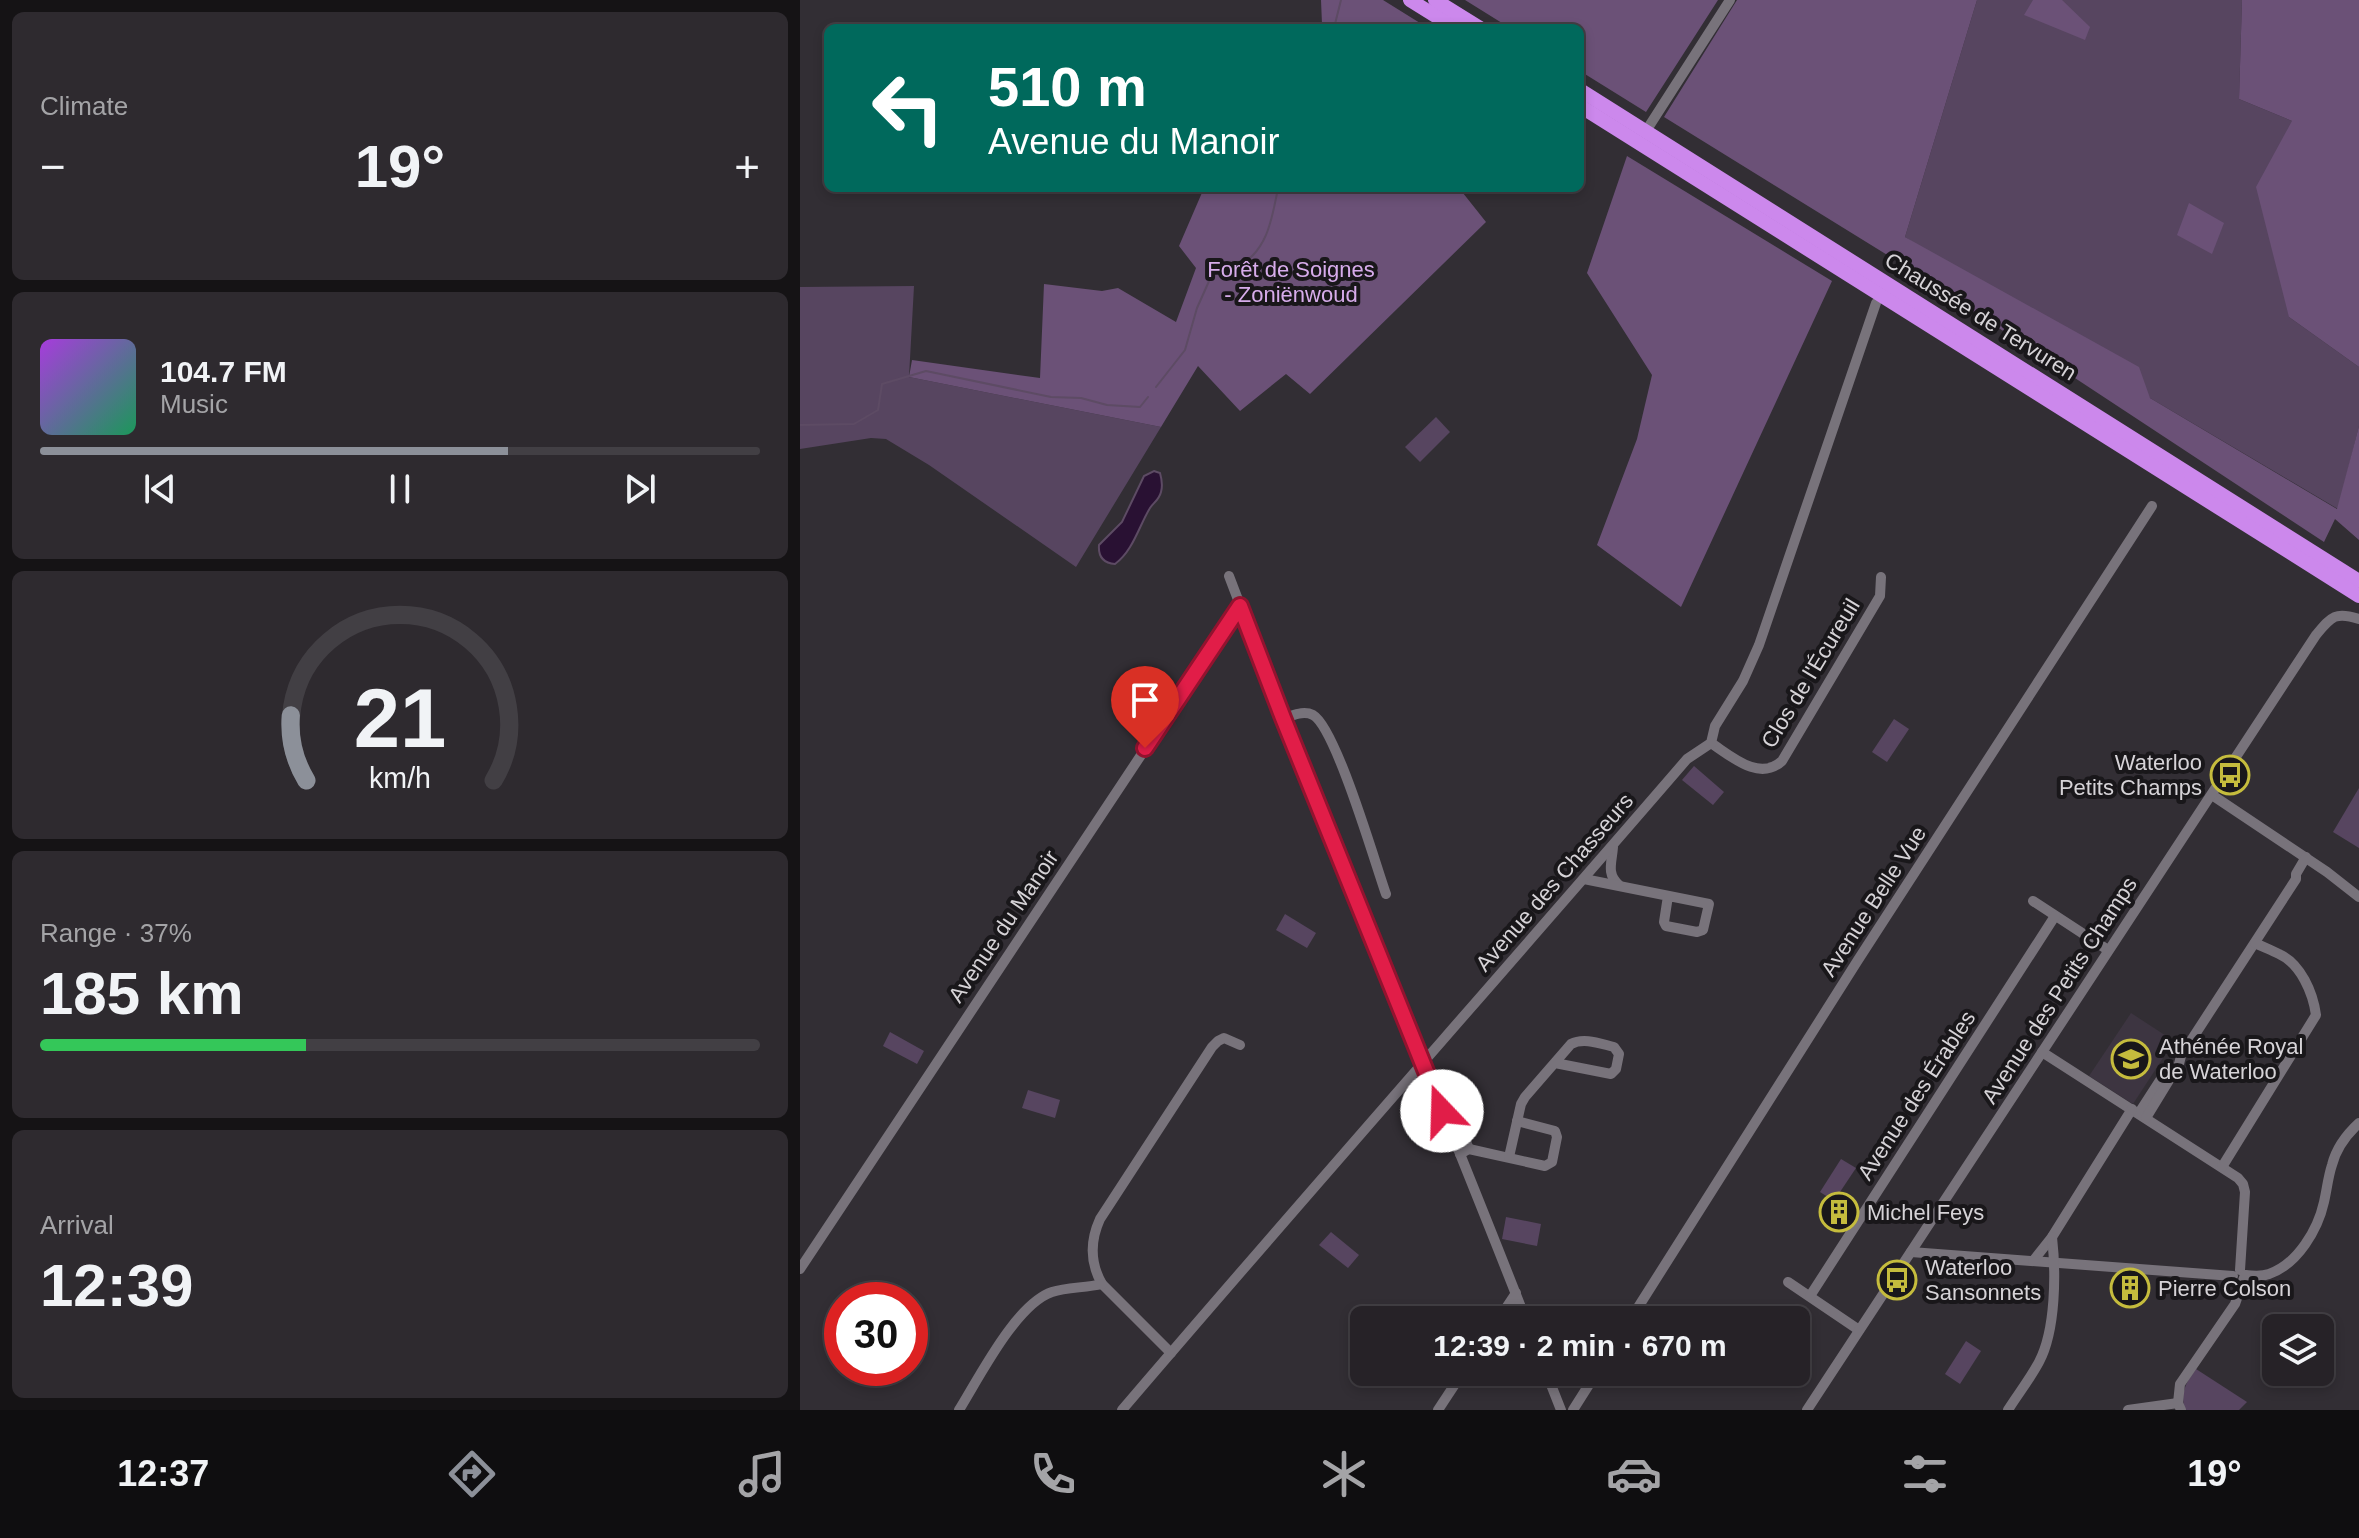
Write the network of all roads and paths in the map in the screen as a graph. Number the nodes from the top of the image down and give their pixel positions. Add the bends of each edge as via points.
1 (1410, 0) edge
2 (1435, 0) edge
3 (1730, 0) edge
4 (1449, 24) edge
5 (1474, 24) edge
6 (1584, 92) edge
7 (1584, 109) edge
8 (1646, 131) junction
9 (1876, 303) dead end
10 (2152, 506) dead end
11 (1229, 576) dead end
12 (1881, 577) dead end
13 (2359, 581) edge
14 (2344, 587) junction
15 (2359, 596) edge
16 (2359, 605) edge
17 (1240, 606) junction
18 (2359, 619) edge
19 (1283, 718) junction
20 (1711, 743) junction
21 (2212, 795) junction
22 (1613, 845) junction
23 (2310, 860) junction
24 (1584, 879) junction
25 (1619, 885) junction
26 (1386, 894) dead end
27 (1668, 896) junction
28 (2359, 897) edge
29 (2033, 901) dead end
30 (2055, 916) junction
31 (2257, 939) junction
32 (2108, 950) junction
33 (1240, 1045) dead end
34 (2042, 1052) junction
35 (1423, 1061) junction
36 (1555, 1063) junction
37 (2139, 1113) junction
38 (1517, 1121) junction
39 (2359, 1123) edge
40 (1465, 1152) junction
41 (1509, 1157) junction
42 (2222, 1167) junction
43 (2052, 1237) junction
44 (1911, 1252) junction
45 (2033, 1261) junction
46 (2055, 1262) junction
47 (800, 1269) edge
48 (2240, 1276) junction
49 (1788, 1282) dead end
50 (1102, 1284) junction
51 (1516, 1293) junction
52 (1810, 1296) junction
53 (1507, 1306) edge
54 (1521, 1306) edge
55 (1639, 1306) edge
56 (1859, 1330) junction
57 (1171, 1353) junction
58 (1454, 1386) edge
59 (1552, 1386) edge
60 (1588, 1386) edge
61 (2180, 1407) edge
62 (959, 1410) edge
63 (1122, 1410) edge
64 (1438, 1410) edge
65 (1561, 1410) edge
66 (1573, 1410) edge
67 (1807, 1410) edge
68 (2008, 1410) edge
69 (2128, 1410) edge

1 - 4 highway
2 - 5 highway
3 - 8 street
6 - 8 highway, Chaussée de Tervuren
7 - 14 highway, Chaussée de Tervuren
8 - 13 highway, Chaussée de Tervuren
9 - 20 street, Avenue des Chasseurs via 1759,645
10 - 55 street, Avenue Belle Vue
11 - 17 street
12 - 20 street, Clos de l'Écureuil via 1880,596 1776,767 1750,768
14 - 15 highway, Chaussée de Tervuren
14 - 16 highway
17 - 19 street
17 - 47 street, Avenue du Manoir
18 - 21 street, Avenue des Petits Champs via 2337,615 2316,635
19 - 26 street via 1303,713 1320,721 1336,751
19 - 35 street
20 - 22 street, Avenue des Chasseurs via 1687,759
21 - 23 street
21 - 32 street, Avenue des Petits Champs
22 - 24 street, Avenue des Chasseurs
22 - 25 street via 1610,872
23 - 28 street
23 - 31 street
24 - 25 street
24 - 35 street, Avenue des Chasseurs
25 - 27 street
27 - 27 street via 1709,904 1703,930 1666,926
29 - 30 street
30 - 32 street
30 - 52 street, Avenue des Érables
31 - 37 street
31 - 42 street via 2293,963 2314,999 2316,1015
32 - 34 street, Avenue des Petits Champs
33 - 50 street via 1224,1038 1212,1047 1100,1219 1092,1245
34 - 37 street
34 - 44 street, Avenue des Petits Champs
35 - 40 street
35 - 57 street, Avenue des Chasseurs
36 - 36 street via 1576,1041 1614,1047 1619,1054 1611,1074
36 - 38 street via 1525,1097
37 - 42 street
37 - 43 street
38 - 41 street
38 - 41 street via 1555,1131 1552,1162 1545,1166
39 - 48 street via 2332,1162 2317,1223 2295,1257 2270,1274
40 - 41 street
40 - 51 street
42 - 48 street via 2238,1178 2245,1192
43 - 45 street
43 - 46 street
44 - 45 street
44 - 56 street, Avenue des Petits Champs
45 - 46 street
46 - 48 street
46 - 68 street via 2047,1341
48 - 61 street via 2235,1304 2180,1384
49 - 52 street
50 - 57 street
50 - 62 street via 1051,1292 1036,1300
51 - 53 street
51 - 54 street
52 - 56 street
56 - 67 street, Avenue des Petits Champs
57 - 63 street, Avenue des Chasseurs
58 - 64 street
59 - 65 street
60 - 66 street
61 - 69 street

